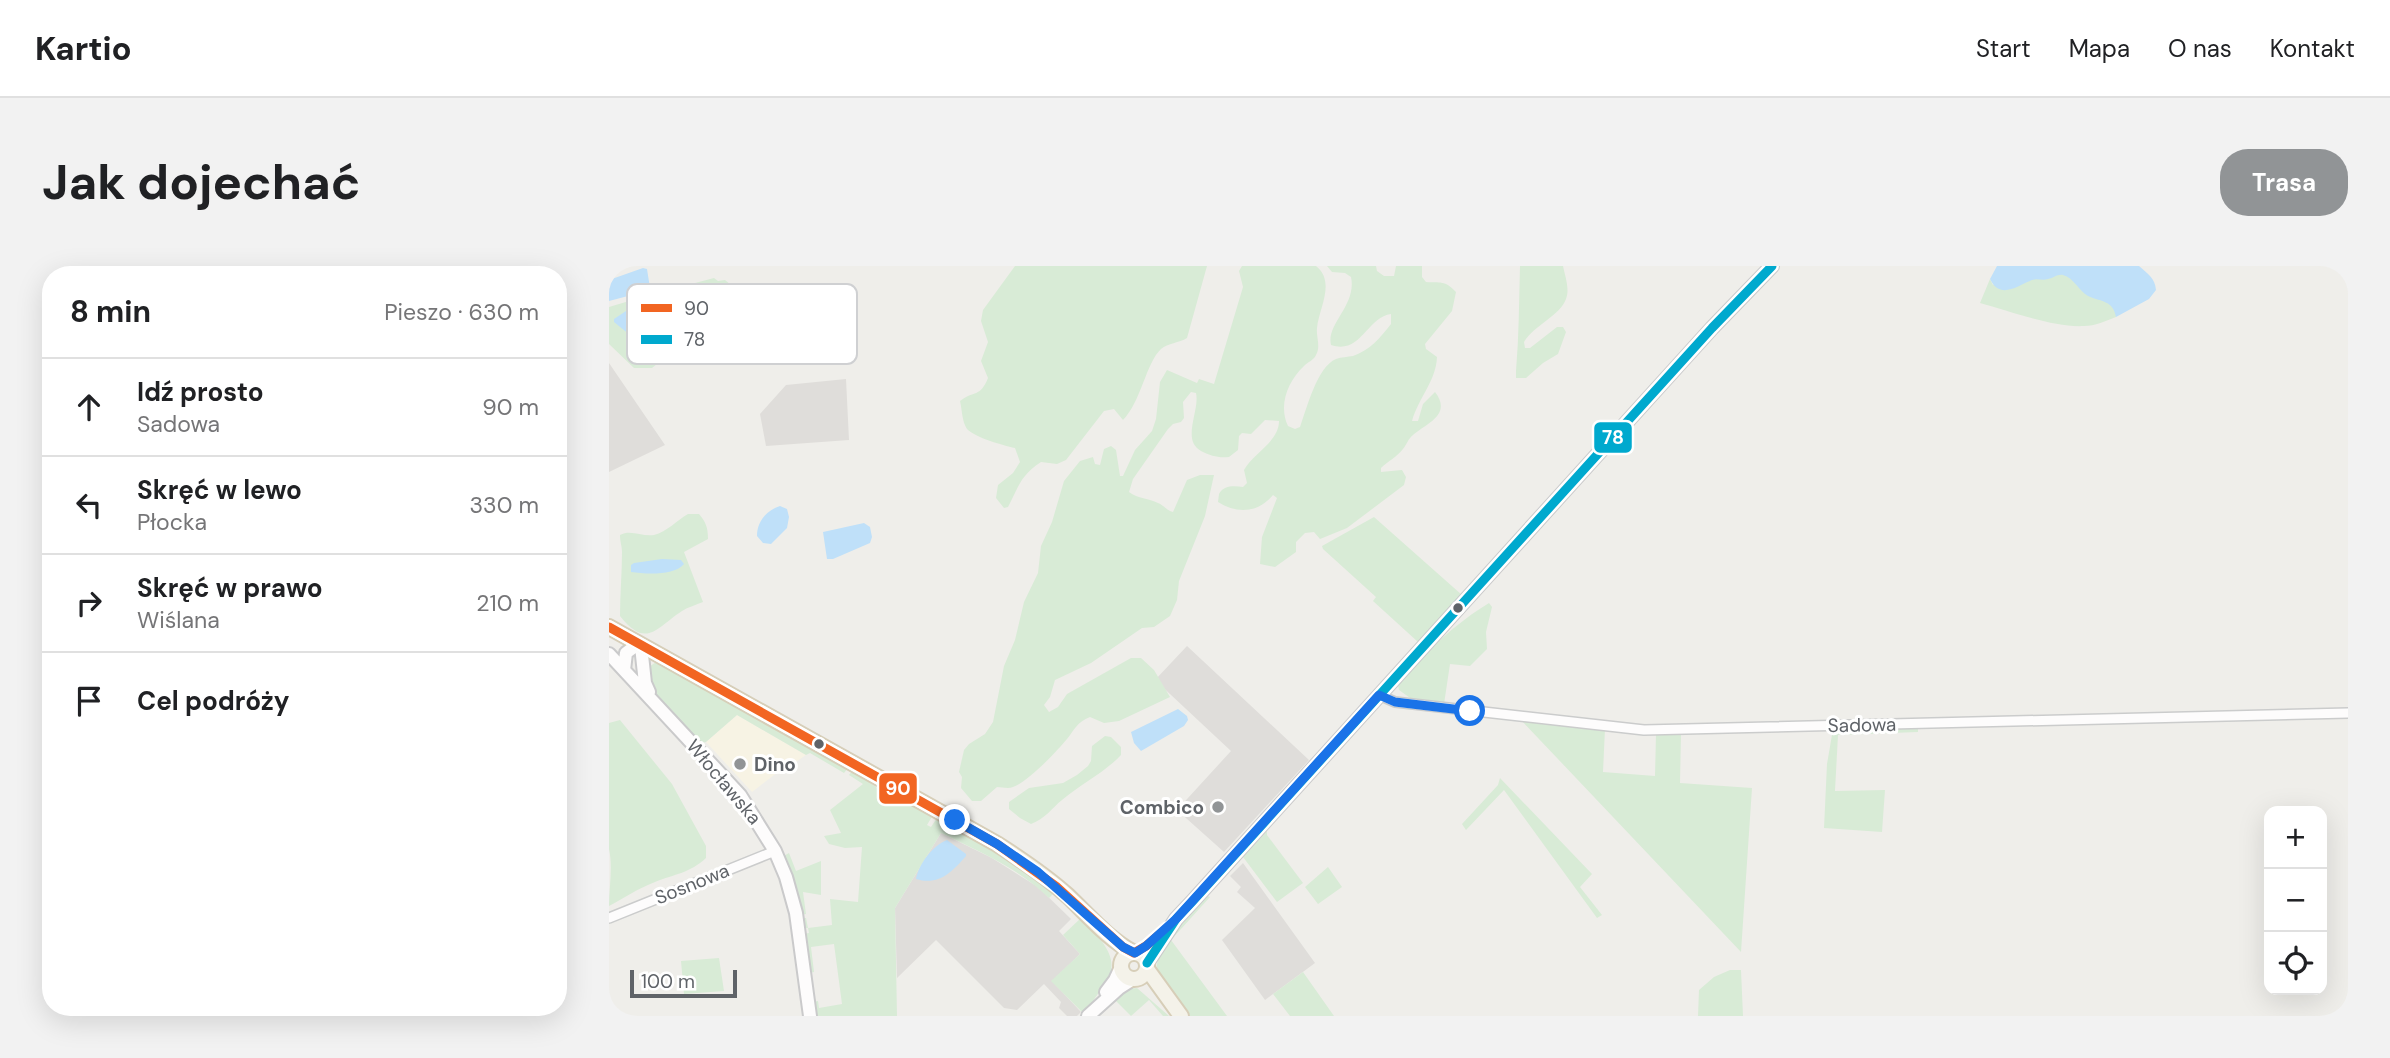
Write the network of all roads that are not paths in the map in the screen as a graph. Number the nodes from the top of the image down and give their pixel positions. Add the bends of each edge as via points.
1 (1772, 266) edge
2 (609, 627) edge
3 (641, 646) junction
4 (609, 654) edge
5 (659, 656) junction
6 (644, 666) junction
7 (624, 670) junction
8 (1379, 695) junction
9 (653, 699) junction
10 (2348, 713) edge
11 (775, 851) junction
12 (609, 918) edge
13 (1176, 919) junction
14 (1097, 925) junction
15 (1135, 953) junction
16 (1121, 965) junction
17 (1147, 966) junction
18 (1133, 979) junction
19 (1091, 1013) edge
20 (1178, 1013) edge
21 (810, 1016) edge

1 - 8 main road
2 - 3 main road
3 - 5 main road
3 - 6 main road
3 - 7 main road via 626,653
4 - 7 main road, Włocławska
5 - 6 main road
5 - 14 main road via 997,844 1048,880
6 - 9 main road via 645,683
7 - 9 main road, Włocławska
8 - 10 street, Sadowa via 1395,702 1631,730
8 - 13 main road
9 - 11 main road, Włocławska via 740,795
11 - 12 street, Sosnowa
11 - 21 main road, Włocławska via 796,913
13 - 15 main road
13 - 17 main road
14 - 15 main road
14 - 16 main road
15 - 16 main road via 1126,955
15 - 17 main road
16 - 18 main road
16 - 19 main road
17 - 18 main road via 1142,977
17 - 20 main road
18 - 19 main road
18 - 20 main road

